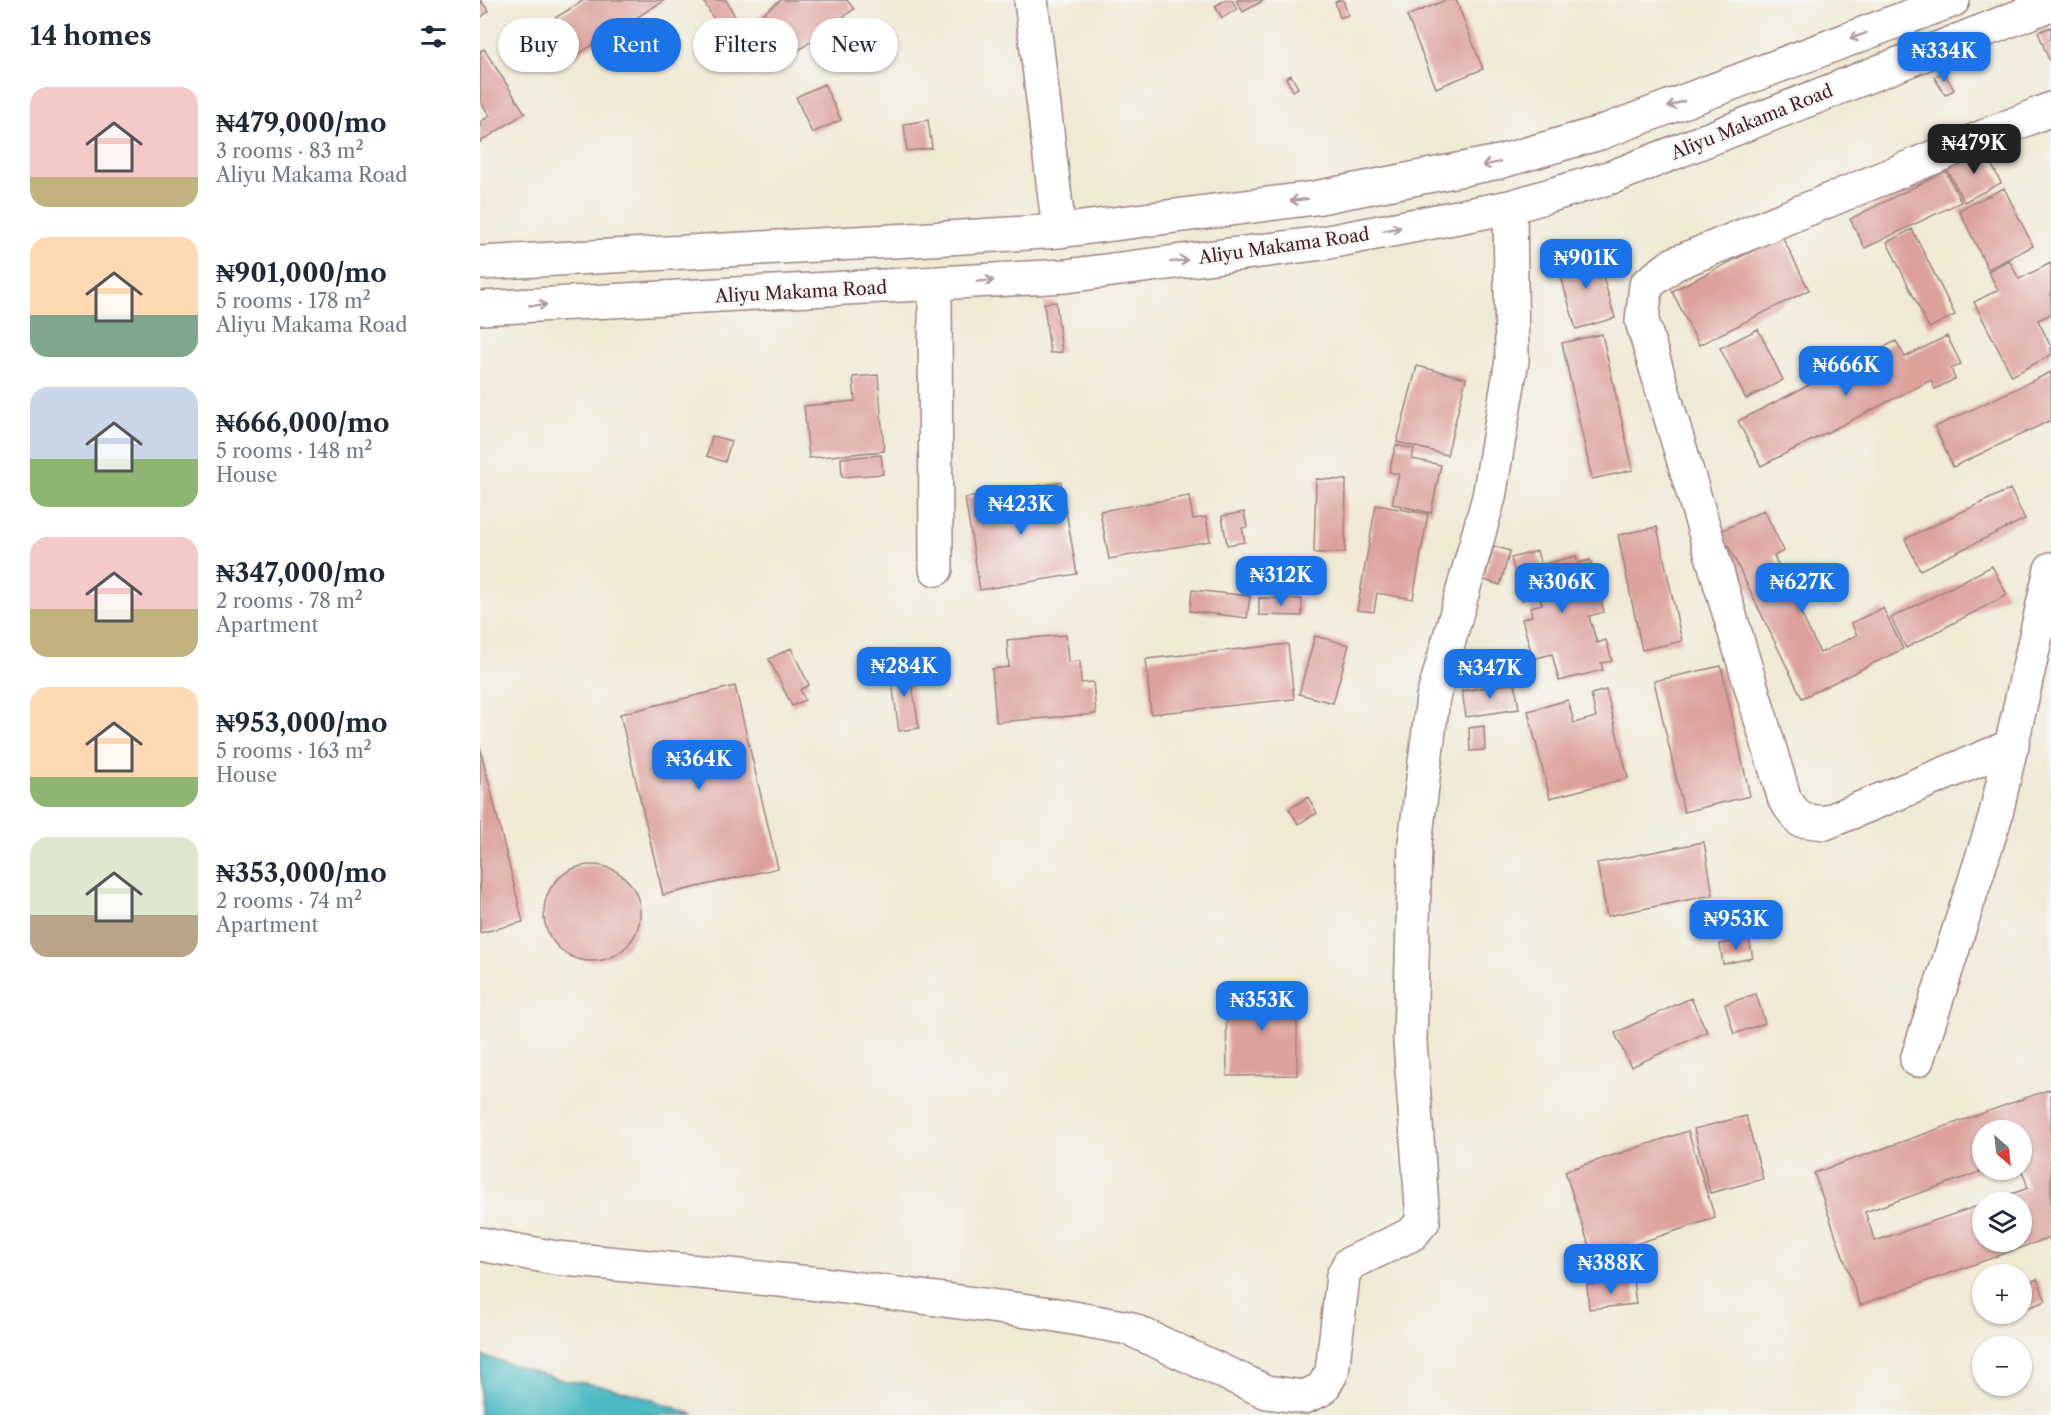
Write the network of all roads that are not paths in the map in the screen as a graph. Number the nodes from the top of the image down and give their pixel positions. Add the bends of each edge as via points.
1 (1031, 0) edge
2 (1953, 0) edge
3 (2051, 4) edge
4 (2051, 109) edge
5 (1244, 207) junction
6 (1510, 207) junction
7 (1059, 231) junction
8 (1248, 252) junction
9 (480, 263) edge
10 (935, 285) junction
11 (480, 308) edge
12 (936, 569) dead end
13 (2051, 569) edge
14 (2012, 746) junction
15 (1917, 1059) dead end
16 (480, 1244) edge

1 - 7 street
2 -> 5 street via 1600,133 1498,162 1315,198
3 - 6 street, Aliyu Makama Road via 1616,176
4 - 14 street via 1674,264 1646,285 1642,321 1785,800 1800,820 1825,823
5 - 7 street
5 - 8 street
8 -> 6 street, Aliyu Makama Road via 1323,243
6 - 16 street via 1512,360 1489,497 1433,698 1415,843 1410,1041 1423,1221 1412,1234 1349,1264 1343,1276 1332,1372 1322,1389 1304,1397 1267,1392 1128,1328 1052,1314 830,1285 556,1258
7 - 9 street
10 -> 8 street, Aliyu Makama Road via 1066,276
11 -> 10 street, Aliyu Makama Road
10 - 12 street
13 - 14 street
14 - 15 street via 1995,818

